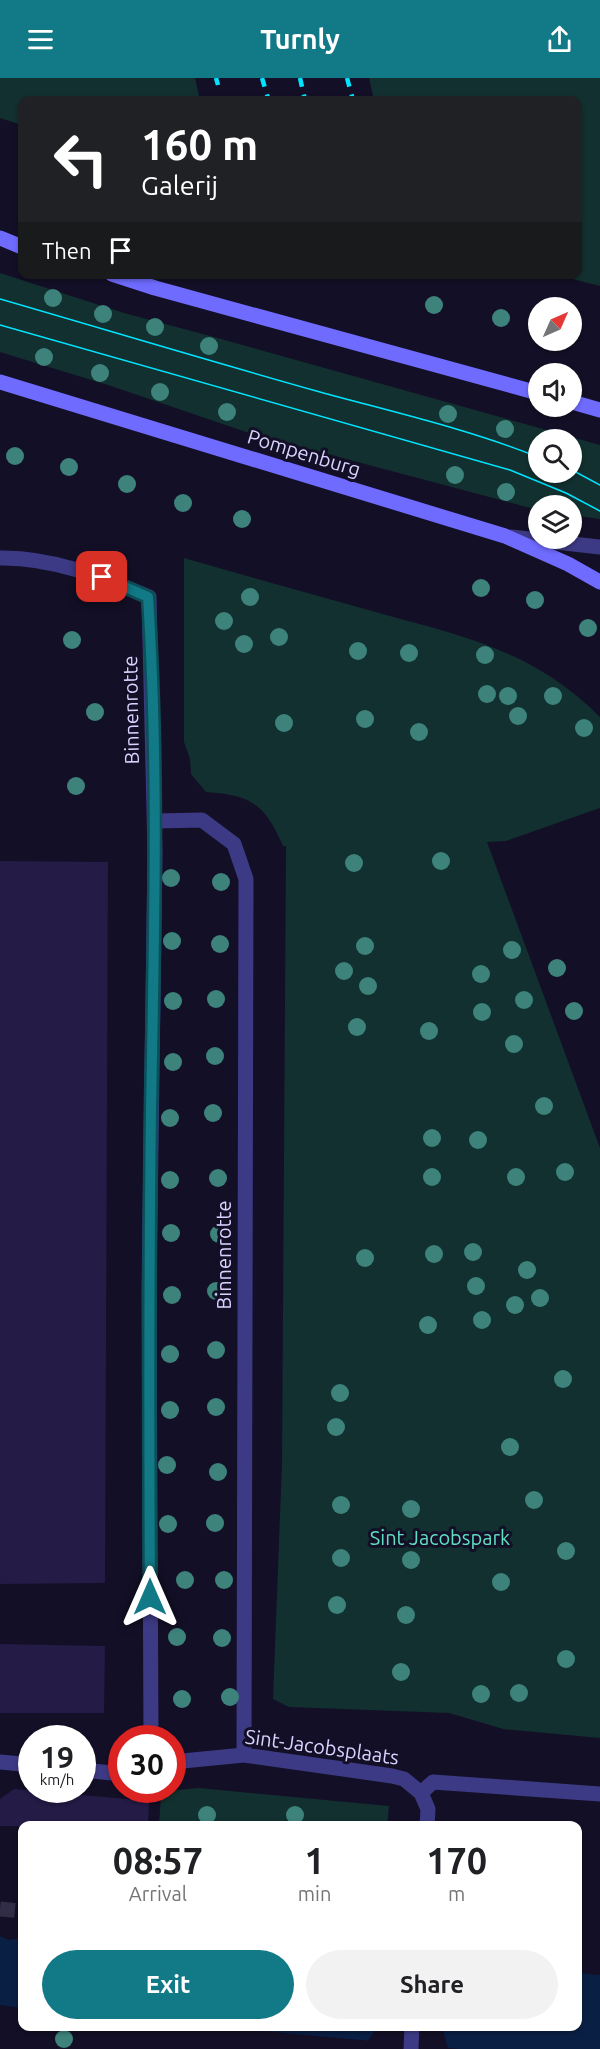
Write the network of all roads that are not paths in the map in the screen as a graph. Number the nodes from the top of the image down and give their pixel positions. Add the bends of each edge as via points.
1 (0, 238) edge
2 (18, 245) edge
3 (127, 279) edge
4 (0, 382) edge
5 (528, 390) edge
6 (582, 405) edge
7 (600, 410) edge
8 (506, 536) junction
9 (600, 548) edge
10 (0, 558) edge
11 (600, 582) edge
12 (155, 821) junction
13 (151, 1725) edge
14 (244, 1755) junction
15 (186, 1761) edge
16 (0, 1762) edge
17 (18, 1764) edge
18 (421, 1792) junction
19 (600, 1794) edge
20 (428, 1821) edge
21 (412, 2031) edge
22 (411, 2047) edge

1 - 2 main road
3 - 5 main road
4 - 8 main road, Pompenburg
6 - 7 main road
8 - 9 street, Pompenburg
8 - 11 main road
10 - 12 street, Binnenrotte via 23,557 102,577 148,597
12 - 13 street, Binnenrotte via 149,1291
12 - 14 street, Binnenrotte via 202,820 234,844 246,879
14 - 15 street, Sint-Jacobsplaats
14 - 18 street, Sint-Jacobsplaats via 392,1776 404,1779
16 - 17 street
18 - 19 street via 433,1782
18 - 20 street via 429,1809
21 - 22 street

